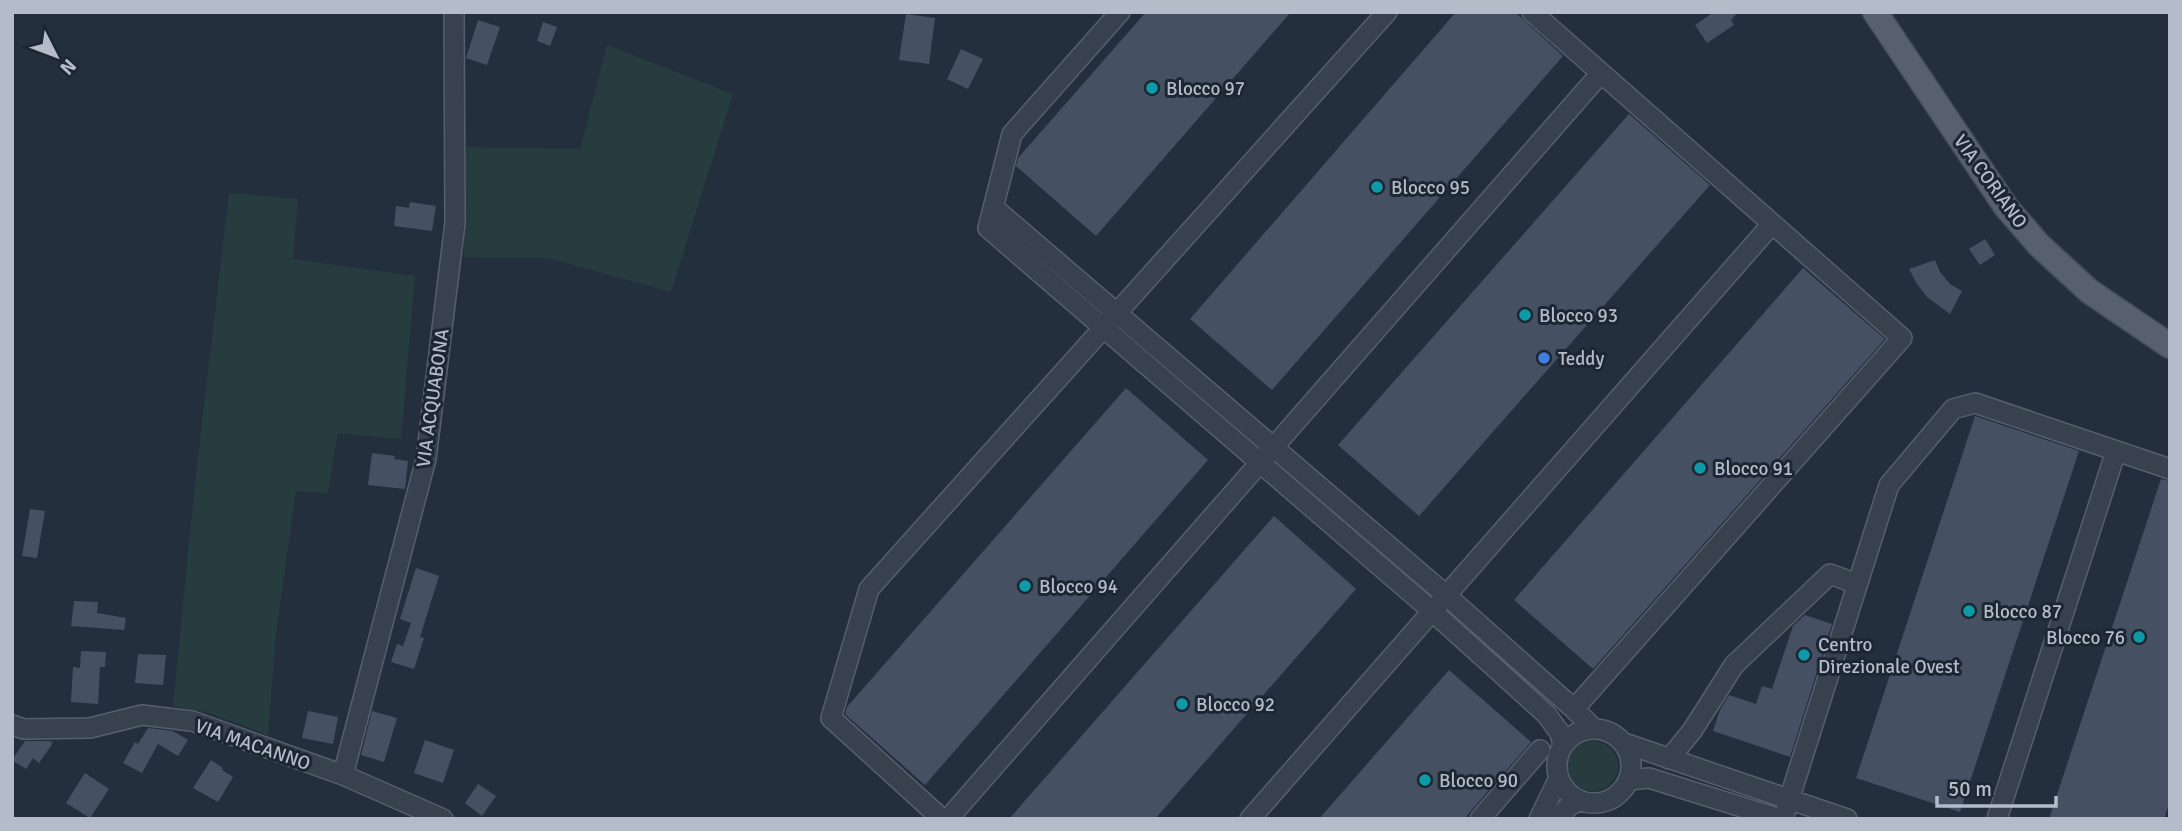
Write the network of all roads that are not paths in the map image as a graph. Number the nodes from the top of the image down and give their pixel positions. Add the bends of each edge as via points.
1 (454, 12) edge
2 (1119, 12) edge
3 (1387, 12) edge
4 (1532, 12) edge
5 (1875, 12) edge
6 (1601, 73) junction
7 (994, 208) junction
8 (1772, 224) junction
9 (1111, 321) junction
10 (2170, 346) edge
11 (1273, 447) junction
12 (2116, 451) junction
13 (1260, 462) junction
14 (2170, 469) edge
15 (1857, 584) junction
16 (1446, 595) junction
17 (1432, 611) junction
18 (1574, 709) junction
19 (12, 726) edge
20 (1592, 728) junction
21 (1692, 731) junction
22 (1624, 743) junction
23 (1563, 745) junction
24 (1540, 750) dead end
25 (1669, 759) junction
26 (1688, 766) junction
27 (343, 775) junction
28 (1559, 778) junction
29 (1628, 780) junction
30 (1579, 801) junction
31 (1784, 813) edge
32 (443, 819) edge
33 (942, 819) edge
34 (948, 819) edge
35 (1250, 819) edge
36 (1480, 819) edge
37 (1539, 819) edge
38 (1558, 819) edge
39 (1847, 819) edge
40 (1997, 819) edge

1 - 27 street, VIA ACQUABONA via 455,223 426,459
2 - 7 street via 1012,134
3 - 9 street
4 - 6 street
5 - 10 main road, VIA CORIANO via 2006,207 2089,290
6 - 8 street
6 - 11 street
7 - 9 street
7 - 9 street via 988,228
8 - 16 street
8 - 18 street via 1902,338
9 - 11 street
9 - 13 street
9 - 33 street via 869,589 831,718
11 - 13 street
11 - 16 street
12 - 14 street
12 - 15 street via 1975,403 1953,409 1889,485
12 - 40 street
13 - 17 street
13 - 34 street
15 - 21 street via 1830,574 1734,665
15 - 31 street
16 - 17 street
16 - 18 street
17 - 23 street via 1546,715
17 - 35 street
18 - 20 street
19 - 27 street, VIA MACANNO via 90,728 142,715 192,722
20 - 22 street via 1615,734
20 - 23 street via 1581,730
21 - 25 street
21 - 26 street
22 - 25 street
22 - 29 street via 1630,755
23 - 28 street via 1556,767
24 - 36 street
25 - 26 street
26 - 31 street
27 - 32 street, VIA MACANNO
28 - 30 street
28 - 37 street
29 - 30 street via 1611,799
29 - 31 street via 1649,778
30 - 38 street
31 - 39 street

